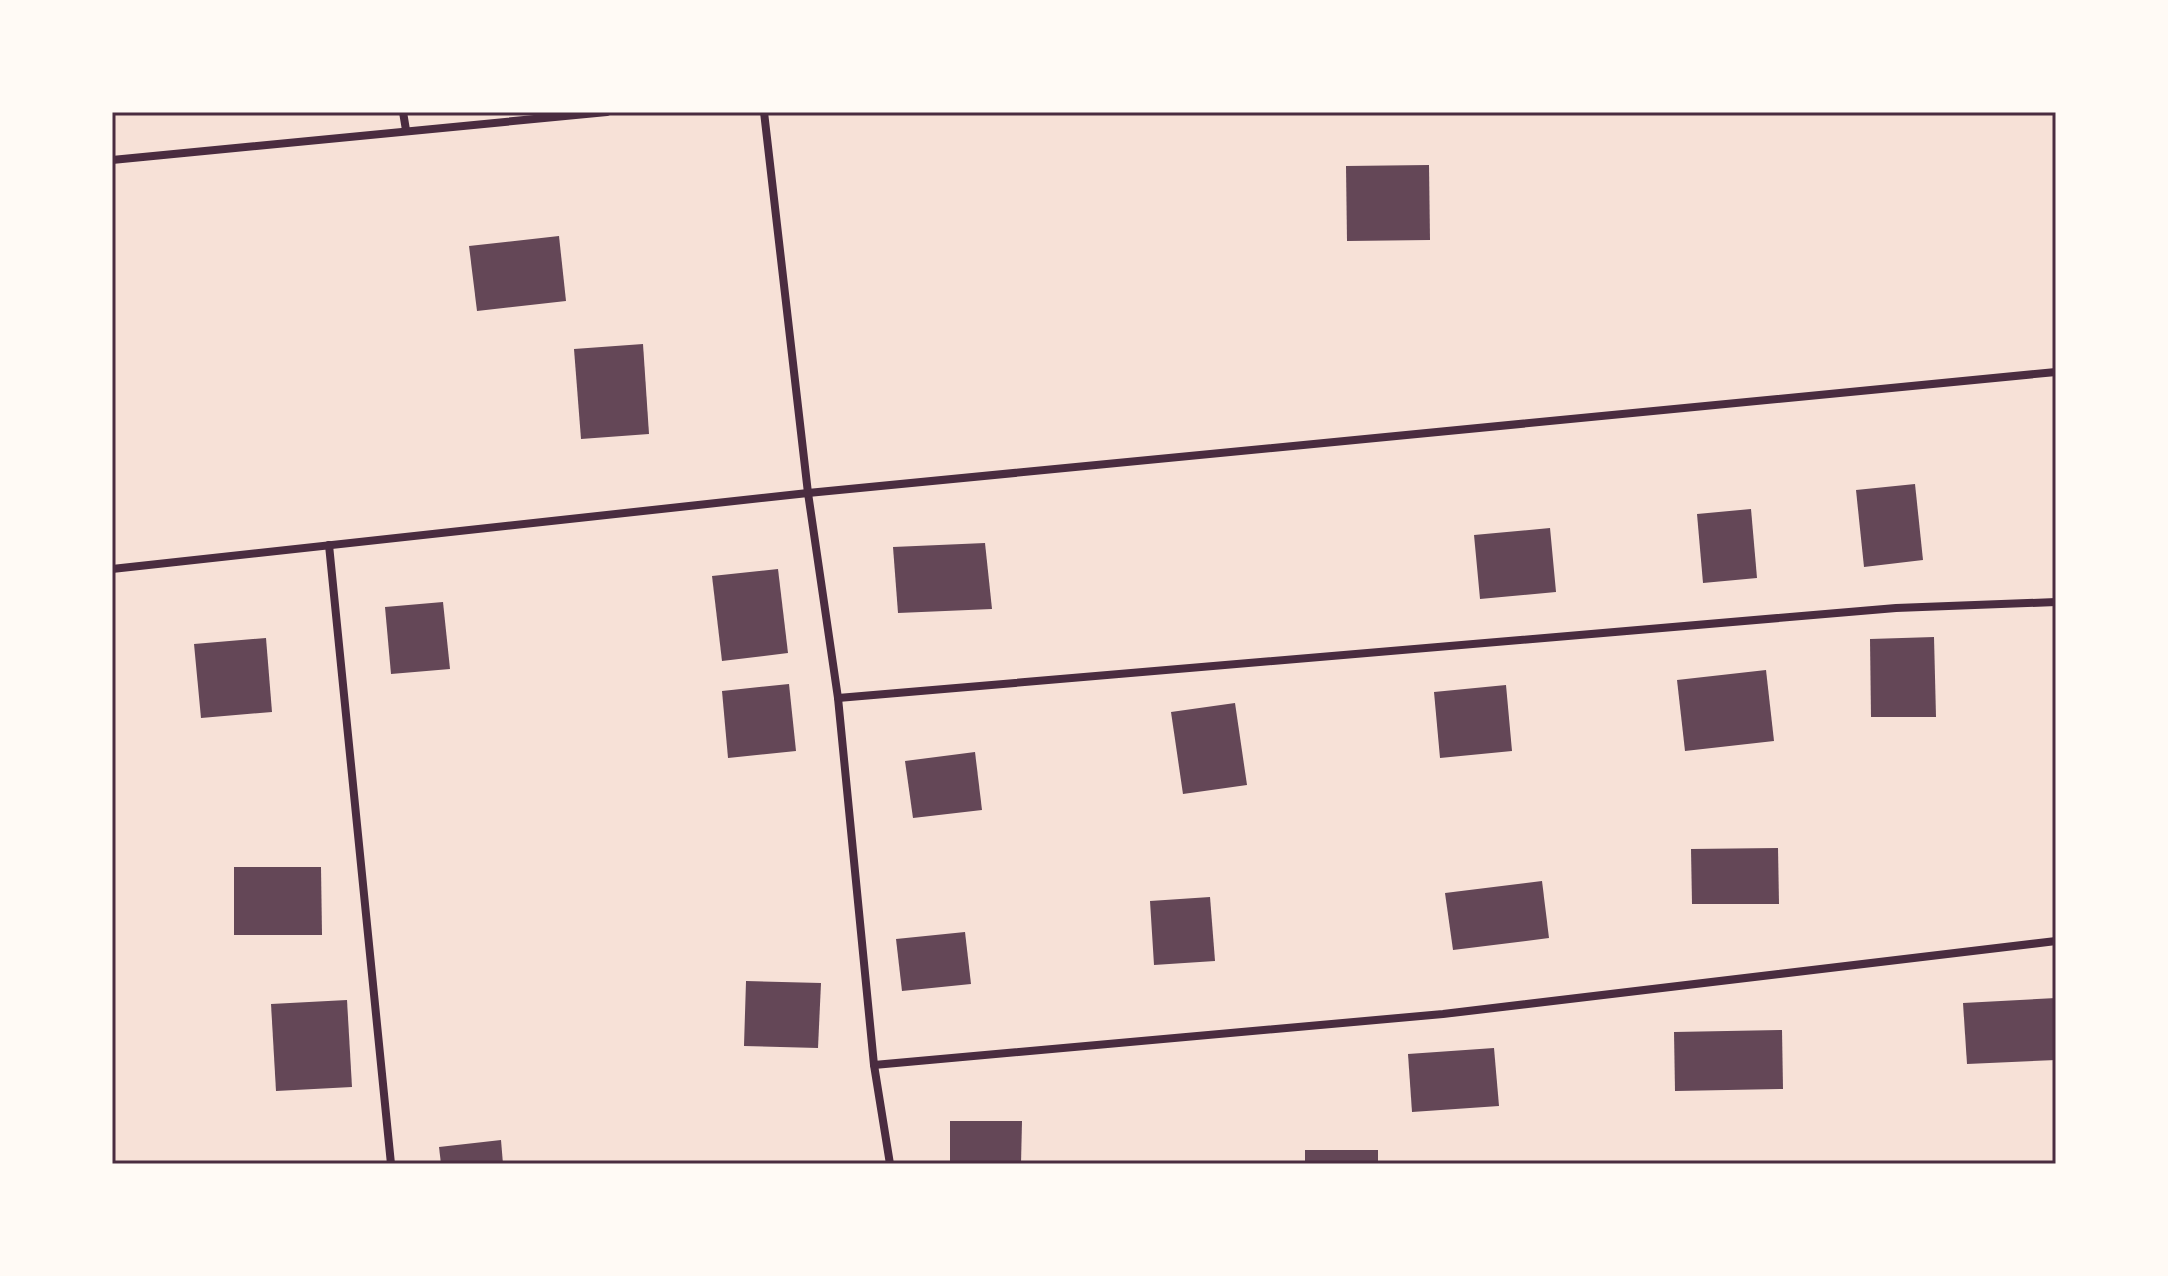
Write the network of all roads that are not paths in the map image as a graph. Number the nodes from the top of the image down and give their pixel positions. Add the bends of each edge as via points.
1 (403, 112) edge
2 (607, 112) edge
3 (764, 112) edge
4 (406, 130) junction
5 (112, 160) edge
6 (2056, 372) edge
7 (808, 493) junction
8 (329, 545) junction
9 (112, 569) edge
10 (2056, 602) edge
11 (838, 698) junction
12 (2056, 941) edge
13 (874, 1065) junction
14 (391, 1164) edge
15 (890, 1164) edge

1 - 4 street
2 - 4 street
3 - 7 street
4 - 5 street
6 - 7 street
7 - 8 street
7 - 11 street
8 - 9 street
8 - 14 street
10 - 11 street via 1896,608
11 - 13 street
12 - 13 street via 1443,1014
13 - 15 street

